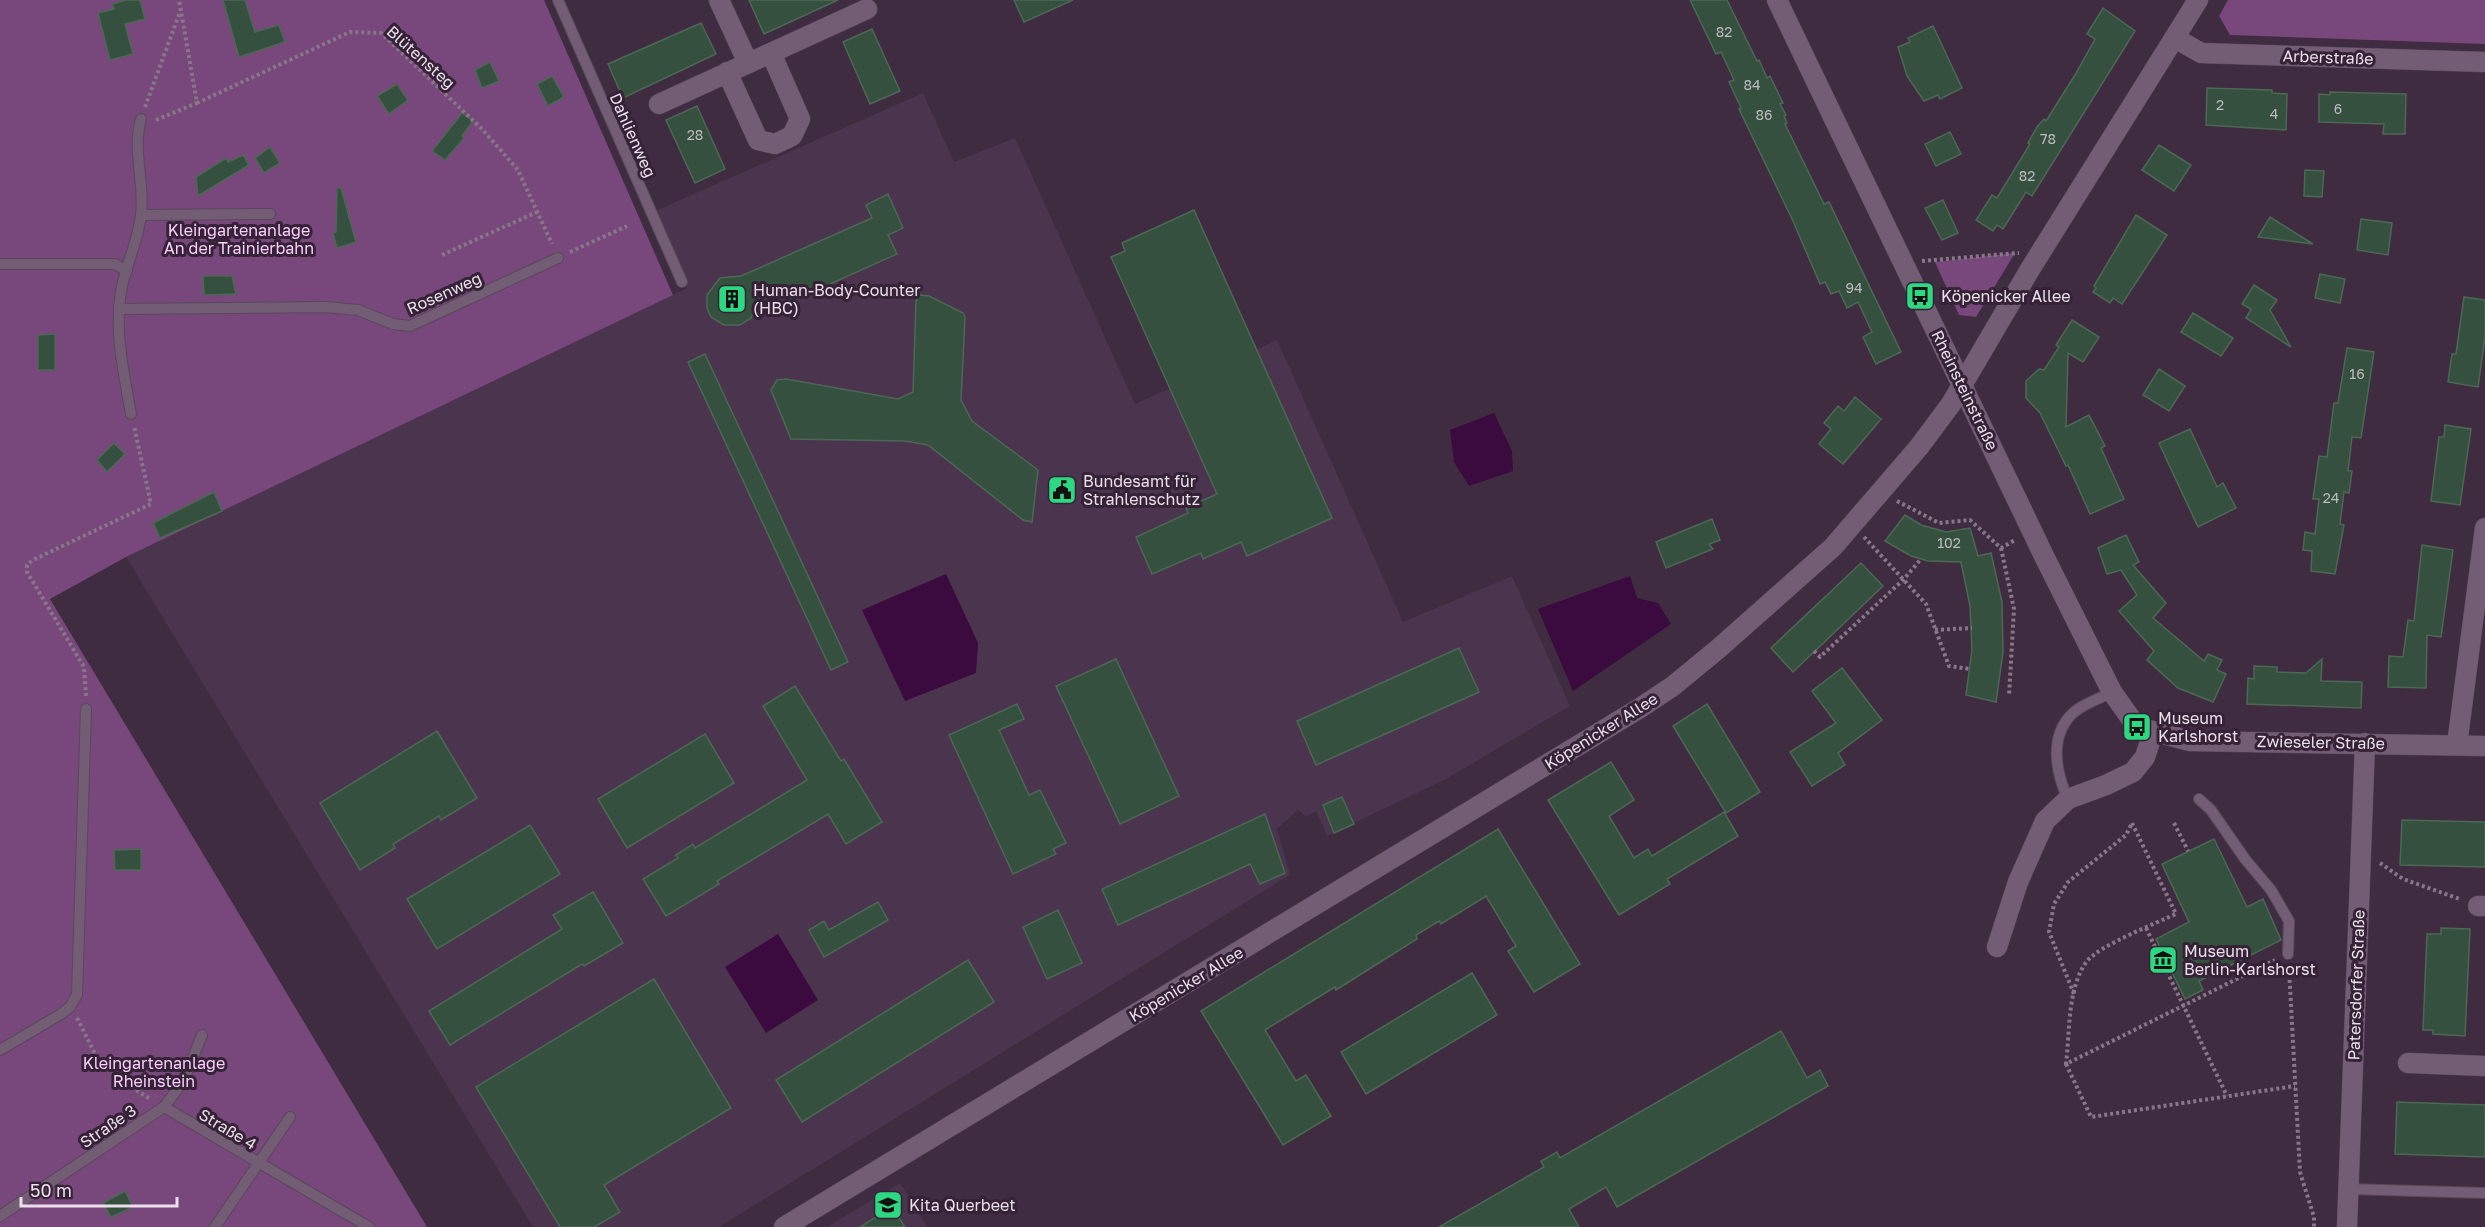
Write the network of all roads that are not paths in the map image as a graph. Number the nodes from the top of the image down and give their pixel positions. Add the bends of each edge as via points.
1 (558, 0) edge
2 (719, 0) edge
3 (1777, 0) edge
4 (2198, 0) edge
5 (867, 9) dead end
6 (2175, 38) junction
7 (771, 53) junction
8 (2485, 62) edge
9 (748, 63) junction
10 (727, 72) junction
11 (659, 104) dead end
12 (141, 119) road end
13 (141, 214) junction
14 (270, 214) dead end
15 (558, 258) road end
16 (0, 264) edge
17 (127, 271) junction
18 (682, 282) dead end
19 (119, 309) junction
20 (1962, 384) junction
21 (131, 414) road end
22 (2485, 528) edge
23 (2112, 692) junction
24 (86, 709) road end
25 (2153, 732) junction
26 (2365, 743) junction
27 (2457, 745) junction
28 (2485, 746) edge
29 (2068, 799) junction
30 (2199, 799) dead end
31 (1997, 947) dead end
32 (2288, 954) road end
33 (202, 1035) dead end
34 (0, 1050) edge
35 (2408, 1063) dead end
36 (2485, 1066) edge
37 (164, 1107) junction
38 (290, 1117) dead end
39 (257, 1163) junction
40 (2348, 1189) junction
41 (2485, 1193) edge
42 (0, 1216) edge
43 (215, 1227) edge
44 (369, 1227) edge
45 (784, 1227) edge
46 (2347, 1227) edge

1 - 18 lane, Dahlienweg
2 - 9 street
3 - 20 street, Rheinsteinstraße
4 - 6 street, Köpenicker Allee
5 - 7 street
6 - 8 street, Arberstraße via 2201,53
6 - 20 street, Köpenicker Allee
7 - 9 street
7 - 10 street via 800,119 792,136 775,144 758,140
9 - 10 street
10 - 11 street
12 - 13 lane via 137,142
13 - 14 lane
13 - 17 lane
15 - 19 lane, Rosenweg via 410,326 393,324 358,310 326,307
16 - 17 lane via 115,264
17 - 19 lane
19 - 21 lane
20 - 23 street, Rheinsteinstraße
20 - 45 street, Köpenicker Allee via 1940,420 1853,526 1719,649 1640,708
22 - 27 street
23 - 25 street, Rheinsteinstraße via 2137,727
23 - 29 lane via 2072,713 2058,732 2060,782
24 - 34 lane via 77,995 70,1007
25 - 26 street, Zwieseler Straße via 2190,741
25 - 29 street via 2145,757 2133,772
26 - 27 street, Zwieseler Straße
26 - 40 street, Patersdorfer Straße
27 - 28 street, Zwieseler Straße
29 - 31 street via 2045,821 2018,882
30 - 32 lane via 2271,890 2289,921
33 - 37 lane, Straße 3 via 183,1082
35 - 36 street
37 - 39 lane, Straße 4
37 - 42 lane, Straße 3
38 - 39 lane
39 - 43 lane
39 - 44 lane, Straße 4
40 - 41 lane
40 - 46 street, Patersdorfer Straße

